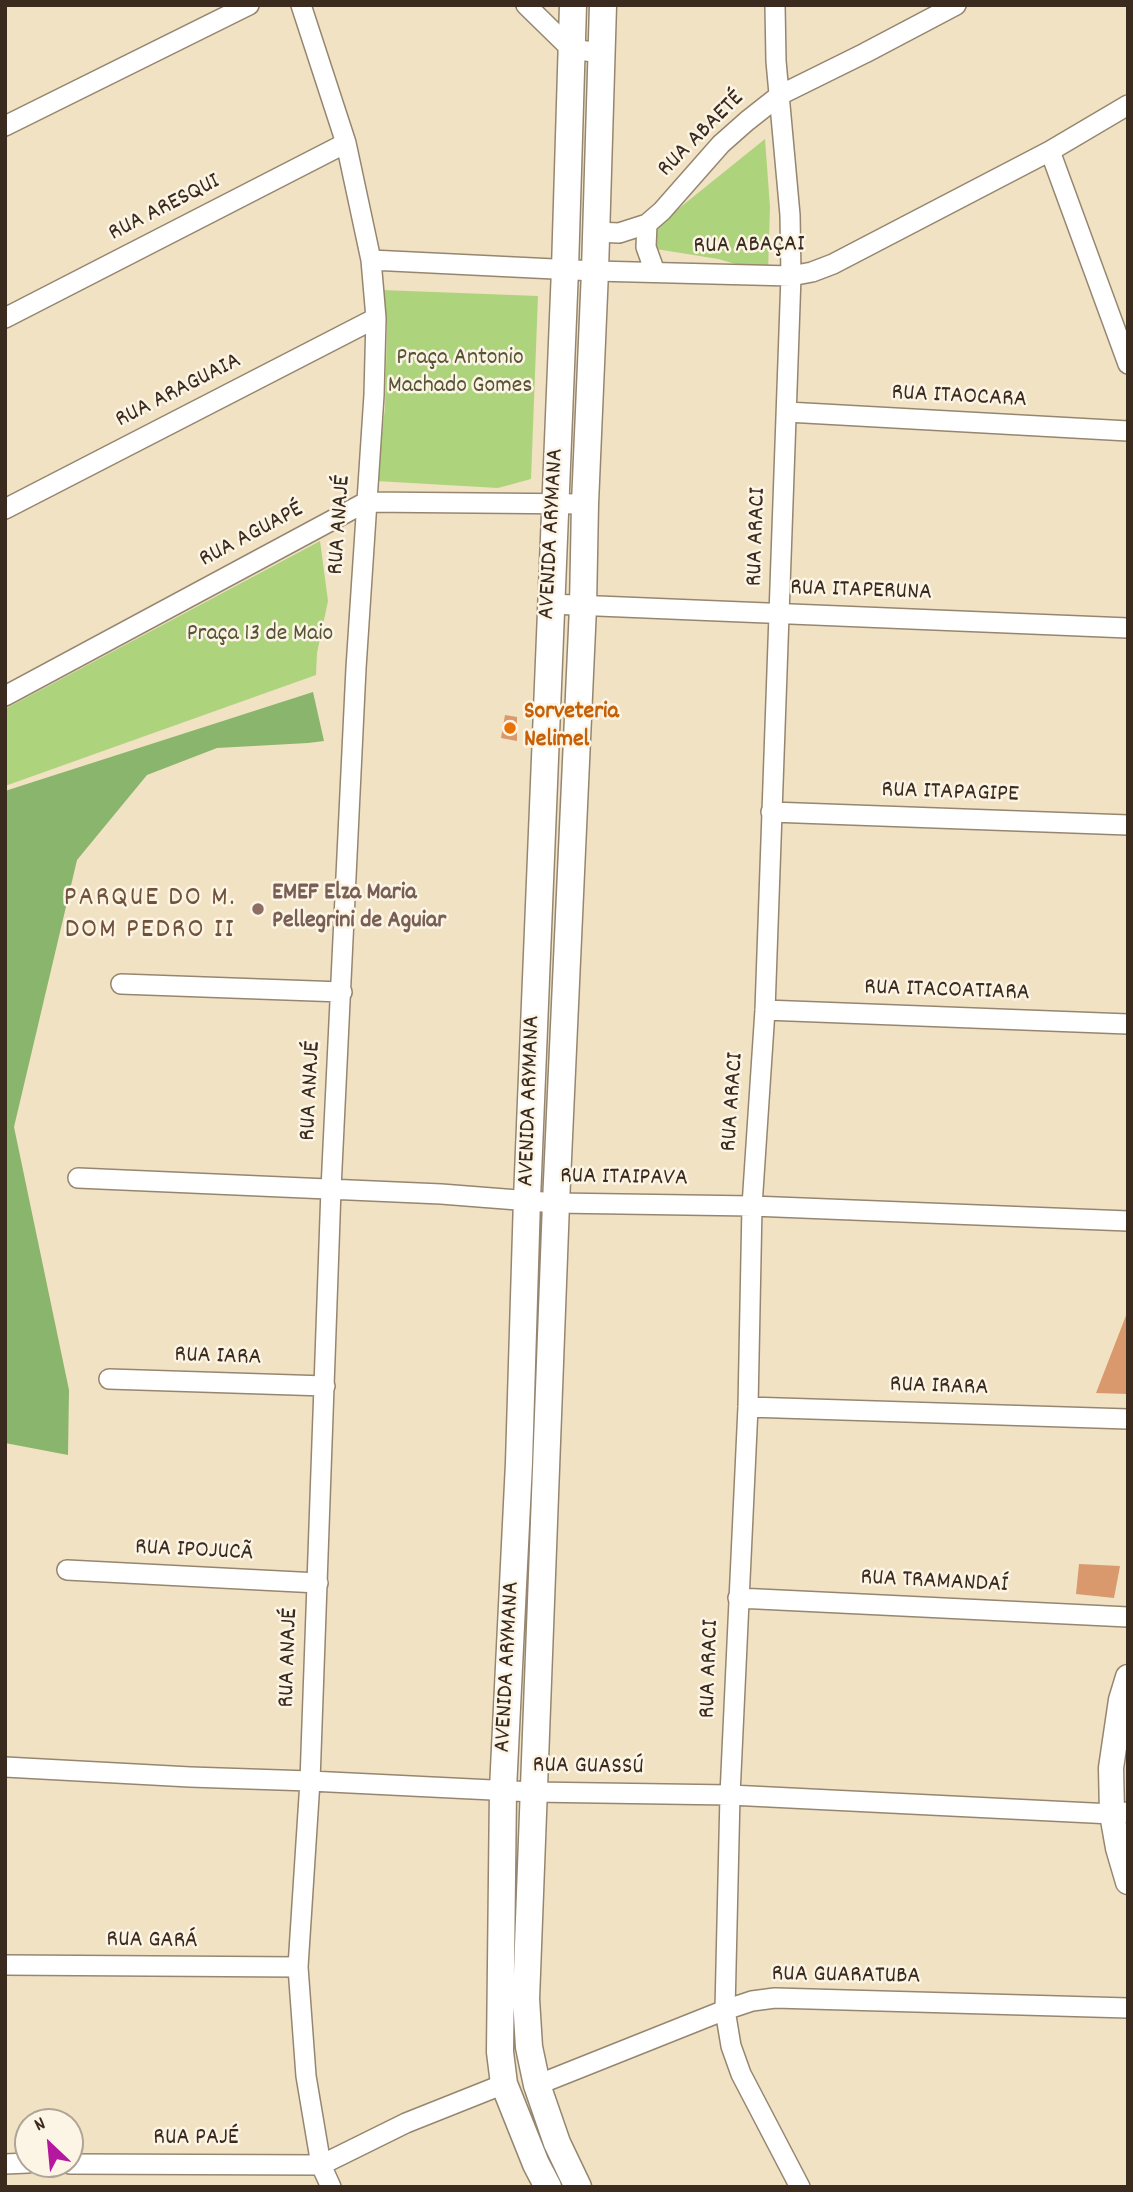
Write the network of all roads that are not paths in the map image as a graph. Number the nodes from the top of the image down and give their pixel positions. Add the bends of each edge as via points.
1 (249, 5) edge
2 (301, 5) edge
3 (526, 5) edge
4 (573, 5) edge
5 (603, 5) edge
6 (775, 5) edge
7 (956, 5) edge
8 (571, 49) junction
9 (601, 53) junction
10 (780, 95) junction
11 (1128, 105) edge
12 (5, 126) edge
13 (346, 143) junction
14 (1050, 151) junction
15 (647, 224) junction
16 (595, 232) junction
17 (371, 260) junction
18 (565, 269) junction
19 (595, 271) junction
20 (655, 272) junction
21 (791, 276) junction
22 (5, 318) edge
23 (376, 318) junction
24 (1128, 364) edge
25 (787, 412) junction
26 (1128, 432) edge
27 (366, 502) junction
28 (555, 504) junction
29 (584, 504) junction
30 (5, 509) edge
31 (550, 604) junction
32 (583, 607) junction
33 (780, 613) junction
34 (1128, 628) edge
35 (5, 696) edge
36 (771, 812) junction
37 (1128, 825) edge
38 (121, 984) dead end
39 (342, 992) junction
40 (765, 1010) junction
41 (1128, 1024) edge
42 (78, 1178) dead end
43 (331, 1189) junction
44 (527, 1199) junction
45 (556, 1203) junction
46 (752, 1206) junction
47 (1128, 1221) edge
48 (109, 1379) dead end
49 (325, 1386) junction
50 (748, 1407) junction
51 (1128, 1419) edge
52 (67, 1570) dead end
53 (318, 1583) junction
54 (738, 1598) junction
55 (1128, 1617) edge
56 (1128, 1677) edge
57 (5, 1767) edge
58 (310, 1781) junction
59 (503, 1789) junction
60 (533, 1792) junction
61 (730, 1795) junction
62 (1120, 1813) edge
63 (1128, 1882) edge
64 (5, 1965) edge
65 (298, 1967) junction
66 (1128, 2008) edge
67 (725, 2010) junction
68 (504, 2084) junction
69 (537, 2085) junction
70 (84, 2164) edge
71 (321, 2165) junction
72 (331, 2187) edge
73 (548, 2187) edge
74 (578, 2187) edge
75 (800, 2187) edge

1 - 12 street
2 - 13 street, RUA ANAJÉ
3 - 8 street
4 - 8 main road, AVENIDA ARYMANA
5 - 9 main road, AVENIDA ARYMANA
6 - 10 street, RUA ARACI
7 - 10 street, RUA ABAETÉ
8 - 9 street
8 - 18 main road, AVENIDA ARYMANA
9 - 16 main road, AVENIDA ARYMANA
10 - 15 street, RUA ABAETÉ via 721,144
10 - 21 street, RUA ARACI
11 - 14 street, RUA ABAÇAI
13 - 17 street, RUA ANAJÉ
13 - 22 street, RUA ARESQUI
14 - 21 street, RUA ABAÇAI via 833,264
14 - 24 street
15 - 16 street, RUA ABAETÉ via 619,233
15 - 20 street via 646,247
16 - 19 main road, AVENIDA ARYMANA
17 - 18 street, RUA ABAÇAI
17 - 23 street, RUA ANAJÉ
18 - 19 street, RUA ABAÇAI
18 - 28 main road, AVENIDA ARYMANA
19 - 20 street, RUA ABAÇAI
19 - 29 main road, AVENIDA ARYMANA
20 - 21 street, RUA ABAÇAI
21 - 25 street, RUA ARACI
23 - 27 street, RUA ANAJÉ
23 - 30 street, RUA ARAGUAIA
25 - 26 street, RUA ITAOCARA
25 - 33 street, RUA ARACI
27 - 28 street, RUA AGUAPÉ
27 - 35 street, RUA AGUAPÉ
27 - 39 street, RUA ANAJÉ
28 - 29 street, RUA AGUAPÉ
28 - 31 main road, AVENIDA ARYMANA
29 - 32 main road, AVENIDA ARYMANA
31 - 32 street, RUA ITAPERUNA
31 - 44 main road, AVENIDA ARYMANA
32 - 33 street, RUA ITAPERUNA
32 - 45 main road, AVENIDA ARYMANA
33 - 34 street, RUA ITAPERUNA
33 - 36 street, RUA ARACI
36 - 37 street, RUA ITAPAGIPE
36 - 40 street, RUA ARACI
38 - 39 street
39 - 43 street, RUA ANAJÉ
40 - 41 street, RUA ITACOATIARA
40 - 46 street, RUA ARACI
42 - 43 street, RUA ITAIPAVA
43 - 44 street, RUA ITAIPAVA
43 - 49 street, RUA ANAJÉ
44 - 45 street, RUA ITAIPAVA
44 - 59 main road, AVENIDA ARYMANA
45 - 46 street, RUA ITAIPAVA
45 - 60 main road, AVENIDA ARYMANA
46 - 47 street, RUA ITAIPAVA
46 - 50 street, RUA ARACI
48 - 49 street, RUA IARA
49 - 53 street, RUA ANAJÉ
50 - 51 street, RUA IRARA
50 - 54 street, RUA ARACI
52 - 53 street, RUA IPOJUCÃ
53 - 58 street, RUA ANAJÉ
54 - 55 street, RUA TRAMANDAÍ
54 - 61 street, RUA ARACI
56 - 62 street via 1111,1768
57 - 58 street, RUA GUASSÚ
58 - 59 street, RUA GUASSÚ
58 - 65 street, RUA ANAJÉ
59 - 60 street, RUA GUASSÚ
59 - 68 main road, AVENIDA ARYMANA via 500,2052
60 - 61 street, RUA GUASSÚ
60 - 69 main road, AVENIDA ARYMANA via 526,1999
61 - 62 street, RUA GUASSÚ
61 - 67 street, RUA ARACI
62 - 63 street
64 - 65 street, RUA GARÁ
65 - 71 street, RUA ANAJÉ via 306,2076
66 - 67 street, RUA GUARATUBA via 775,1998
67 - 69 street, RUA GUARATUBA
67 - 75 street, RUA ARACI via 741,2074
68 - 71 street via 406,2123
68 - 73 main road, AVENIDA ARYMANA
69 - 74 main road, AVENIDA ARYMANA
70 - 71 street, RUA PAJÉ
71 - 72 street, RUA ANAJÉ

